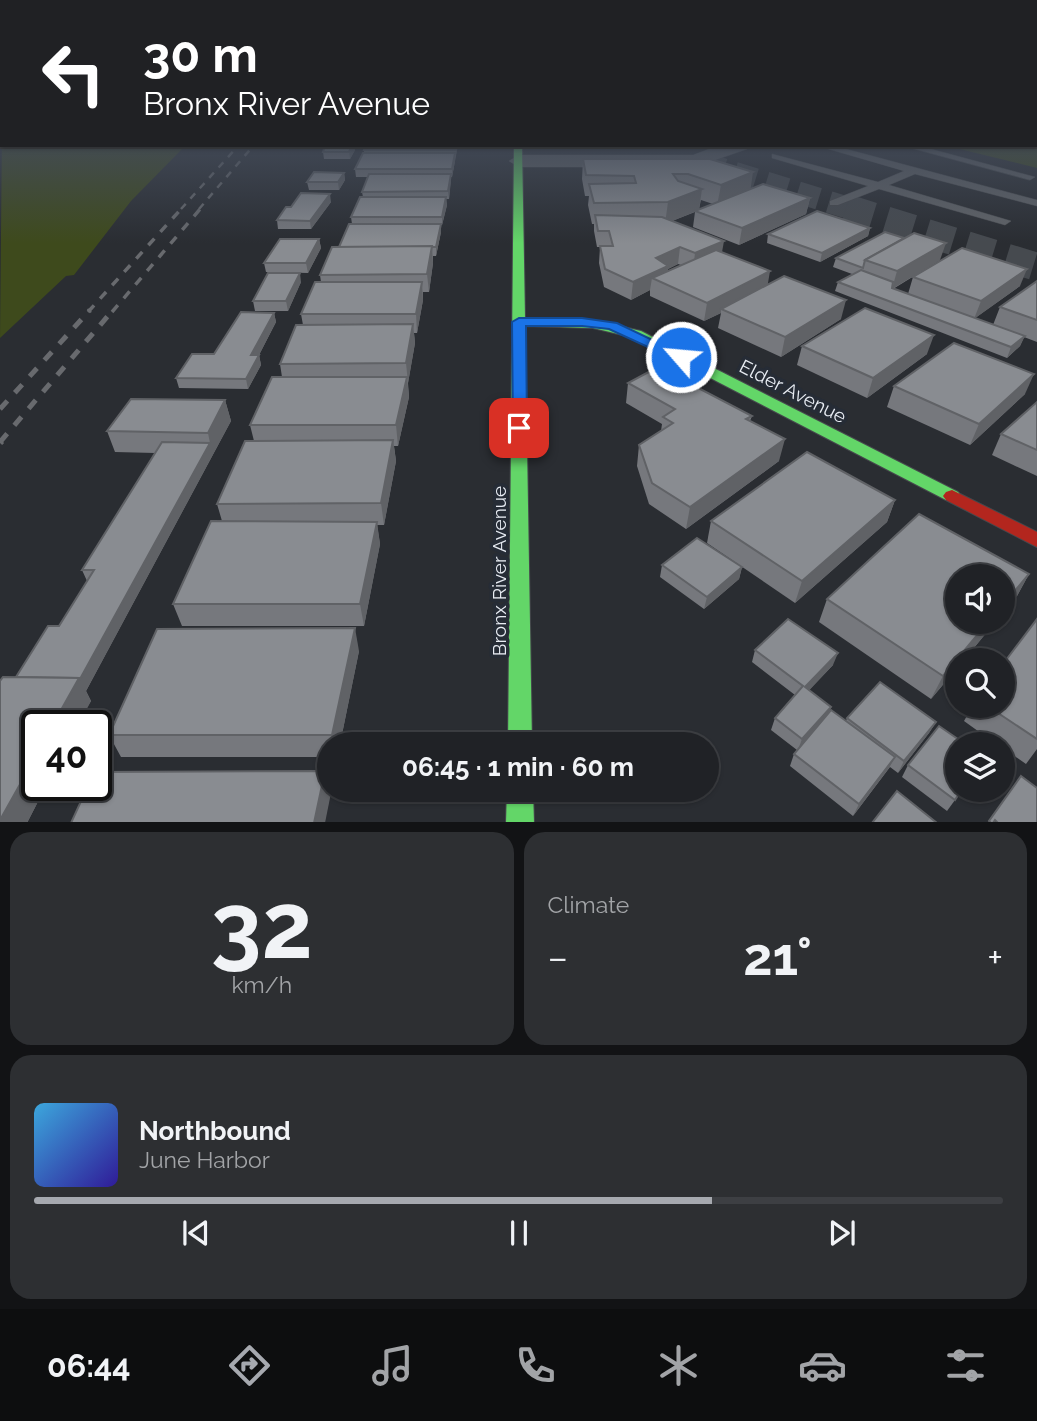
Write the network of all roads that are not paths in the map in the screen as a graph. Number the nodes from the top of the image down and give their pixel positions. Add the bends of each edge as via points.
1 (518, 166) edge
2 (810, 166) edge
3 (897, 166) edge
4 (988, 166) edge
5 (914, 171) junction
6 (1030, 177) dead end
7 (877, 186) junction
8 (834, 203) tunnel mouth
9 (1037, 203) edge
10 (1005, 221) dead end
11 (519, 322) junction
12 (1037, 540) edge
13 (520, 732) edge
14 (520, 802) edge
15 (520, 822) edge

1 - 11 main road, Bronx River Avenue
2 - 7 lane
3 - 5 lane
4 - 6 lane
5 - 7 lane
5 - 9 lane
7 - 8 lane
7 - 10 lane
11 - 12 main road, Elder Avenue via 582,322 636,334
11 - 13 main road, Bronx River Avenue
14 - 15 main road

